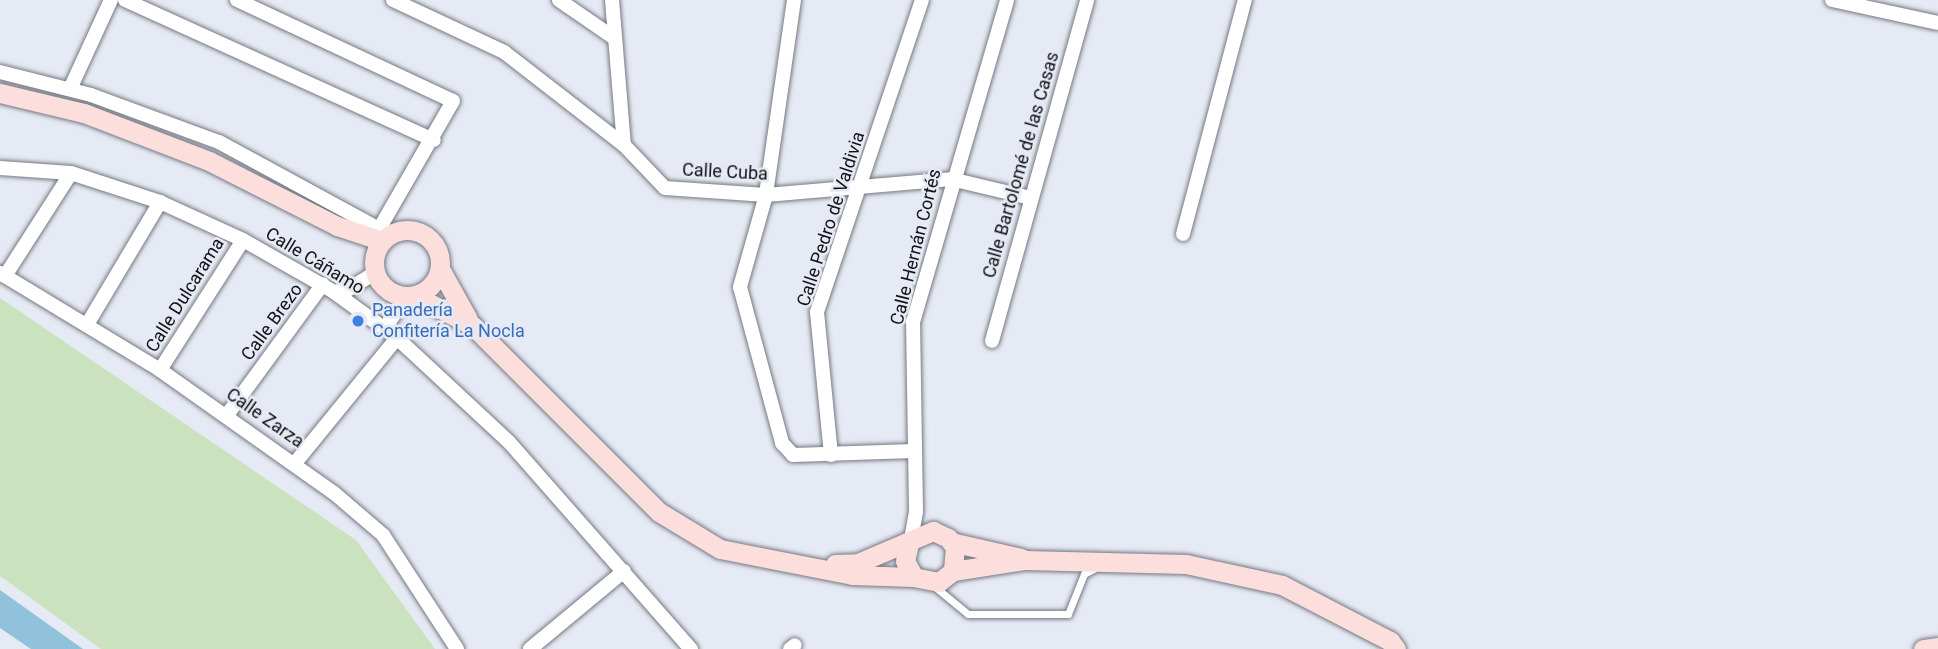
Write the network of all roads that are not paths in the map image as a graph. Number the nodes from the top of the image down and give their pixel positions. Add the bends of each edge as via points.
1 (111, 0) edge
2 (125, 0) edge
3 (237, 0) edge
4 (393, 0) edge
5 (559, 0) edge
6 (612, 0) edge
7 (794, 0) edge
8 (922, 0) edge
9 (1007, 0) edge
10 (1087, 0) edge
11 (1245, 0) edge
12 (1832, 0) edge
13 (1938, 23) edge
14 (614, 38) junction
15 (0, 72) edge
16 (70, 89) junction
17 (0, 93) edge
18 (433, 140) junction
19 (624, 145) junction
20 (0, 168) edge
21 (71, 173) junction
22 (951, 179) junction
23 (864, 184) junction
24 (766, 195) junction
25 (1031, 198) junction
26 (160, 202) junction
27 (338, 226) junction
28 (1183, 234) dead end
29 (383, 235) junction
30 (243, 240) junction
31 (374, 267) junction
32 (440, 270) junction
33 (2, 274) edge
34 (329, 288) junction
35 (411, 296) junction
36 (88, 323) junction
37 (473, 326) junction
38 (394, 335) junction
39 (992, 341) dead end
40 (160, 370) junction
41 (227, 415) junction
42 (914, 451) junction
43 (831, 455) junction
44 (295, 463) junction
45 (916, 511) junction
46 (933, 531) junction
47 (910, 542) junction
48 (951, 542) junction
49 (1025, 560) junction
50 (1108, 560) junction
51 (788, 566) junction
52 (953, 571) junction
53 (624, 572) junction
54 (922, 580) junction
55 (1938, 647) edge
56 (457, 649) edge
57 (530, 649) edge
58 (691, 649) edge
59 (1396, 649) edge
60 (1923, 649) edge

1 - 16 street
2 - 18 street
3 - 18 street via 453,101
4 - 19 street, Calle Cuba via 505,52
5 - 14 street
6 - 14 street
7 - 24 street
8 - 23 street, Calle Pedro de Valdivia
9 - 22 street, Calle Hernán Cortés
10 - 25 street, Calle Bartolomé de las Casas
11 - 28 street
12 - 13 street
14 - 19 street
15 - 16 street
16 - 29 street via 219,142
17 - 27 main road via 84,113 209,161
18 - 29 street
19 - 24 street, Calle Cuba via 665,188
20 - 21 street, Calle Cáñamo
21 - 26 street, Calle Cáñamo
21 - 33 street
22 - 23 street, Calle Cuba
22 - 25 street, Calle Cuba
22 - 42 street, Calle Hernán Cortés via 913,322
23 - 24 street, Calle Cuba
23 - 43 street, Calle Pedro de Valdivia via 817,312
24 - 43 street via 740,287 782,443 793,455
25 - 39 street, Calle Bartolomé de las Casas
26 - 30 street, Calle Cáñamo
26 - 36 street
27 - 29 main road
27 - 31 main road
29 - 31 main road
29 - 32 main road via 410,230 423,234 437,249
30 - 34 street, Calle Cáñamo
30 - 40 street, Calle Dulcarama
31 - 34 street via 349,289
31 - 35 main road via 386,290
32 - 35 main road via 435,281
32 - 37 main road
33 - 36 street, Calle Zarza
34 - 38 street, Calle Cáñamo
34 - 41 street, Calle Brezo
35 - 37 main road
35 - 38 street via 389,322
36 - 40 street, Calle Zarza
37 - 51 main road via 659,512 720,549
38 - 44 street
38 - 53 street, Calle Cáñamo via 509,442
40 - 41 street, Calle Zarza
41 - 44 street, Calle Zarza
42 - 43 street
42 - 45 street, Calle Hernán Cortés
44 - 56 street, Calle Zarza via 383,535
45 - 46 street
45 - 47 street, Calle Hernán Cortés
46 - 47 main road
46 - 48 main road
47 - 51 main road via 858,563
47 - 54 main road via 905,561
48 - 49 main road
48 - 52 main road via 957,559
49 - 50 main road
49 - 52 main road
50 - 54 lane via 1084,574 1068,614 968,614
50 - 59 main road via 1186,564 1282,585 1390,641
51 - 54 main road
52 - 54 main road
53 - 57 street
53 - 58 street, Calle Cáñamo
55 - 60 main road

